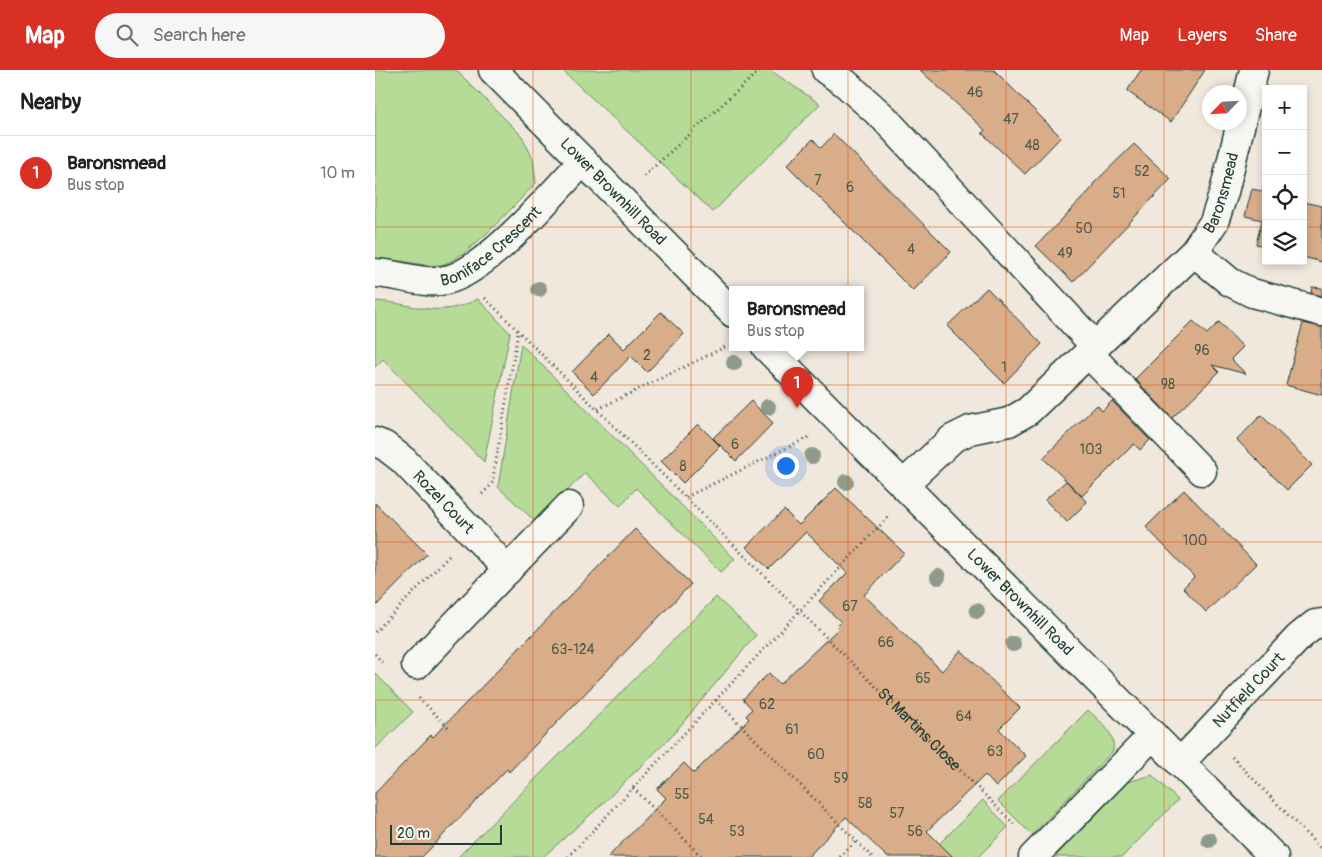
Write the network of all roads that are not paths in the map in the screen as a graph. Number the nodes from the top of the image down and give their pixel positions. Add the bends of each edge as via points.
1 (493, 70) edge
2 (826, 70) edge
3 (1253, 70) edge
4 (583, 161) junction
5 (1194, 252) junction
6 (375, 273) edge
7 (729, 310) edge
8 (1322, 312) edge
9 (1092, 350) junction
10 (770, 351) edge
11 (375, 442) edge
12 (1202, 470) dead end
13 (907, 489) junction
14 (569, 506) dead end
15 (508, 570) junction
16 (1322, 624) edge
17 (416, 666) dead end
18 (1153, 735) junction
19 (1180, 763) junction
20 (1036, 854) edge
21 (1274, 857) edge

1 - 4 street, Lower Brownhill Road
2 - 9 street via 884,118
3 - 5 street, Baronsmead via 1224,192 1214,222
4 - 6 street, Boniface Crescent via 523,225 469,272 447,280 427,281
4 - 7 street, Lower Brownhill Road
5 - 8 street, Baronsmead via 1230,282 1252,293
5 - 9 street, Baronsmead
9 - 12 street
9 - 13 street, Baronsmead via 1028,411 1009,422 970,430 952,439
10 - 13 street, Lower Brownhill Road
11 - 15 street, Rozel Court via 403,460
13 - 18 street, Lower Brownhill Road
14 - 15 street
15 - 17 street
16 - 19 street, Nutfield Court via 1315,624 1299,637
18 - 19 street, Lower Brownhill Road
18 - 20 street
19 - 21 street, Lower Brownhill Road

